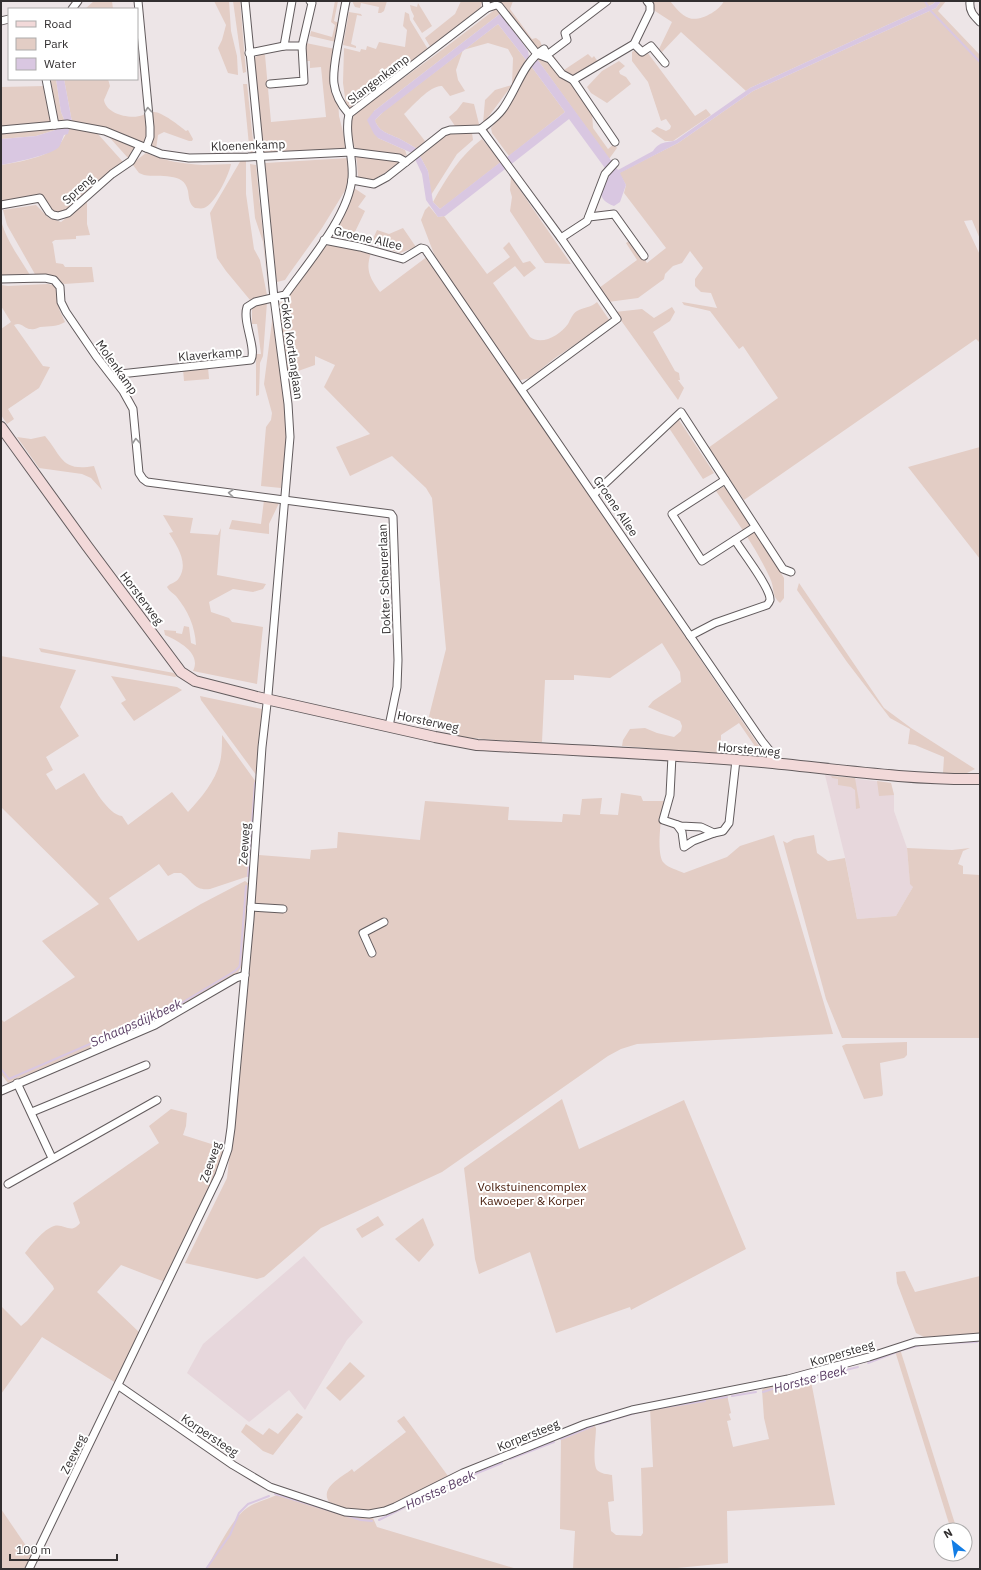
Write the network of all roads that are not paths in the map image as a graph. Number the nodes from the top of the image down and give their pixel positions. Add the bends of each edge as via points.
1 (138, 1) edge
2 (245, 1) edge
3 (292, 1) edge
4 (310, 1) edge
5 (346, 1) edge
6 (608, 1) edge
7 (647, 1) edge
8 (970, 1) edge
9 (487, 5) edge
10 (980, 22) edge
11 (634, 44) junction
12 (284, 46) junction
13 (302, 46) junction
14 (249, 53) junction
15 (537, 54) junction
16 (665, 63) dead end
17 (46, 80) edge
18 (573, 80) junction
19 (270, 84) dead end
20 (349, 114) junction
21 (55, 125) junction
22 (1, 130) edge
23 (481, 130) junction
24 (615, 142) dead end
25 (143, 147) junction
26 (351, 152) junction
27 (260, 157) junction
28 (409, 159) junction
29 (615, 163) dead end
30 (352, 180) junction
31 (1, 205) edge
32 (589, 217) junction
33 (561, 238) junction
34 (324, 240) junction
35 (644, 256) dead end
36 (1, 279) edge
37 (274, 298) junction
38 (114, 378) junction
39 (522, 389) junction
40 (1, 427) edge
41 (724, 480) junction
42 (594, 494) junction
43 (285, 499) junction
44 (755, 526) junction
45 (735, 540) junction
46 (791, 572) dead end
47 (690, 636) junction
48 (267, 699) junction
49 (389, 726) junction
50 (672, 756) junction
51 (736, 760) junction
52 (771, 764) junction
53 (980, 779) edge
54 (677, 825) junction
55 (714, 833) junction
56 (251, 907) junction
57 (283, 909) dead end
58 (384, 922) dead end
59 (372, 953) dead end
60 (245, 975) junction
61 (146, 1065) dead end
62 (18, 1083) junction
63 (1, 1091) edge
64 (157, 1100) dead end
65 (32, 1112) junction
66 (52, 1158) junction
67 (8, 1184) dead end
68 (980, 1337) edge
69 (119, 1386) junction
70 (29, 1569) edge

25 -> 1 street via 150,137 150,127
2 - 14 street, Fokko Kortlanglaan
3 - 12 street
4 - 13 street via 312,2
5 - 20 street via 333,72 336,94
6 - 15 street via 565,33 566,40 548,55 544,49
7 - 11 street via 650,11
8 - 10 street via 972,13
9 - 15 street via 499,6
9 - 20 street, Slangenkamp
11 - 16 street via 642,52 651,46
11 - 18 street
12 - 13 street
12 - 14 street
13 - 19 street via 304,81
14 - 27 street, Fokko Kortlanglaan
15 - 18 street via 550,59 562,74
15 - 23 street via 527,65 502,110
17 - 21 street
18 - 24 street
20 - 26 street, Slangenkamp via 348,134
21 - 22 street, Kloenenkamp
21 - 25 street, Kloenenkamp via 78,125 104,131
23 - 28 street via 444,132
23 - 33 street
25 - 27 street, Kloenenkamp via 161,154 189,158
25 - 31 street, Spreng via 131,161 112,174 68,213 53,215 40,198
26 - 27 street, Kloenenkamp
26 - 28 street
26 - 30 street, Slangenkamp
27 - 37 street, Fokko Kortlanglaan
28 - 30 street via 374,184
29 - 32 street via 605,174
30 - 34 street, Slangenkamp via 345,203
32 - 33 street
32 - 35 street via 614,214
33 - 39 street via 617,319
34 - 37 street, Slangenkamp via 285,295
34 - 39 street, Groene Allee via 403,259 420,248 425,249
36 - 38 street, Molenkamp via 54,280 60,287 61,302 66,312
37 - 38 street, Klaverkamp via 255,302 247,307 246,319 253,358 250,362 120,374
37 - 43 street, Fokko Kortlanglaan via 290,437
43 -> 38 street, Molenkamp via 147,482 139,473 133,409
39 - 42 street, Groene Allee
40 - 48 main road, Horsterweg via 181,672 195,681
41 - 42 street via 681,412
41 - 44 street
41 - 45 street via 672,514 702,561
42 - 47 street, Groene Allee
43 - 48 street, Fokko Kortlanglaan
43 - 49 street, Dokter Scheurerlaan via 391,514 393,517 398,660 397,687
44 - 45 street
44 - 46 street via 783,570
45 - 47 street via 766,588 769,602 767,605 708,625
47 - 52 street, Groene Allee via 770,751
48 - 49 main road, Horsterweg
48 - 56 street, Zeeweg
49 - 50 main road, Horsterweg via 477,745
50 - 51 main road, Horsterweg
50 - 54 street via 670,795 663,820
51 - 52 main road, Horsterweg
51 - 55 street via 729,823 723,831
52 - 53 main road, Horsterweg via 906,777
54 - 55 street via 700,827
54 - 55 street via 682,832 684,847
56 - 57 street
56 - 60 street, Zeeweg
58 - 59 street via 363,933
60 - 62 street via 155,1025
60 - 69 street, Zeeweg via 228,1149 219,1175
61 - 65 street
62 - 63 street
62 - 65 street
64 - 66 street
65 - 66 street
66 - 67 street
68 - 69 street, Korpersteeg via 915,1342 788,1379 632,1410 585,1424 463,1473 395,1507 369,1514 345,1512 270,1487 233,1465
69 - 70 street, Zeeweg

